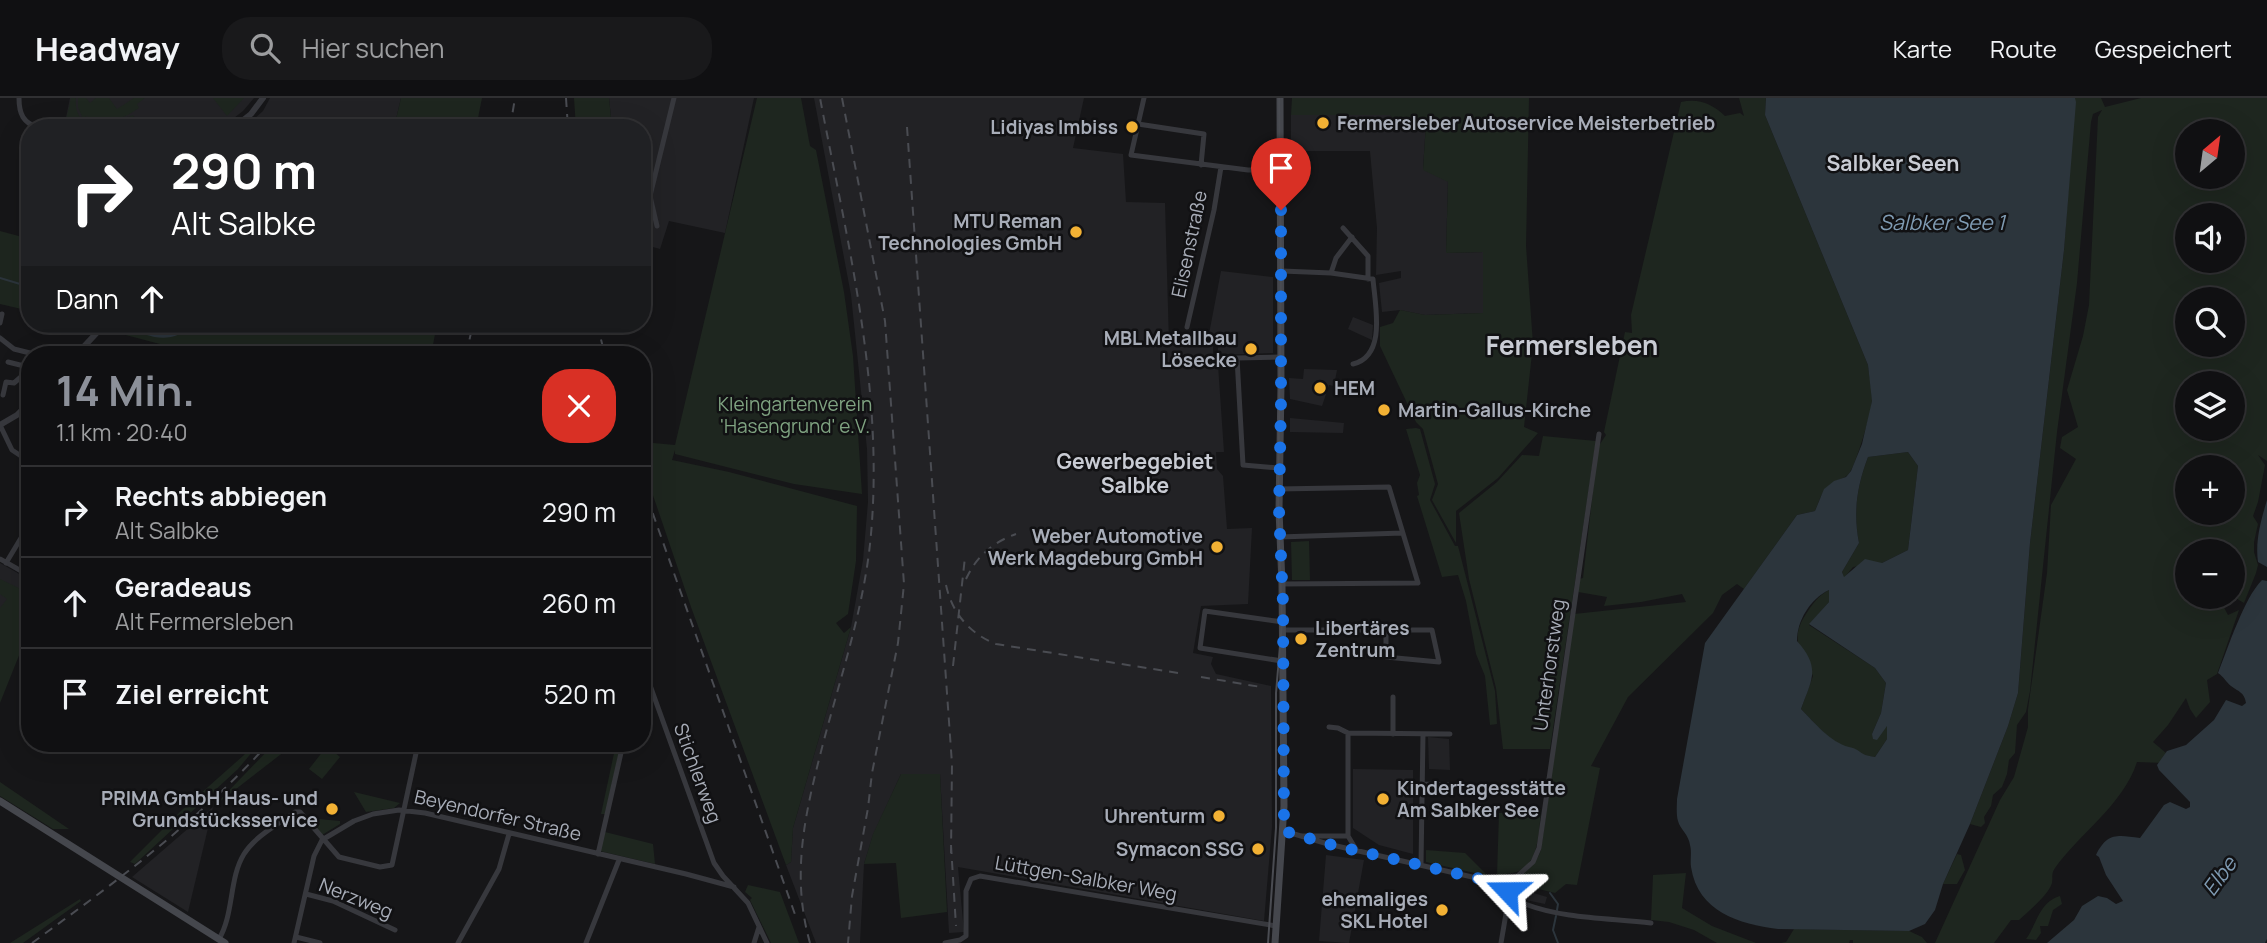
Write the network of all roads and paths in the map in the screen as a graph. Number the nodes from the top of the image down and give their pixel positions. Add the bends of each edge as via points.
1 (19, 98) edge
2 (263, 98) edge
3 (674, 98) edge
4 (1144, 98) edge
5 (1280, 98) edge
6 (24, 119) edge
7 (244, 119) edge
8 (1138, 124) junction
9 (1201, 165) junction
10 (1220, 167) junction
11 (1281, 170) junction
12 (651, 192) edge
13 (651, 200) edge
14 (657, 226) dead end
15 (1343, 228) dead end
16 (1352, 237) junction
17 (1282, 271) junction
18 (1331, 273) junction
19 (1368, 279) junction
20 (2, 314) dead end
21 (0, 323) edge
22 (1187, 327) dead end
23 (0, 338) edge
24 (21, 350) edge
25 (1281, 357) junction
26 (8, 362) dead end
27 (1353, 364) dead end
28 (21, 365) edge
29 (21, 377) edge
30 (3, 395) dead end
31 (21, 410) edge
32 (0, 425) edge
33 (1599, 435) dead end
34 (21, 456) edge
35 (1279, 468) junction
36 (1279, 489) junction
37 (1403, 533) junction
38 (21, 536) edge
39 (1279, 537) junction
40 (3, 561) edge
41 (21, 571) edge
42 (1282, 584) junction
43 (1283, 626) junction
44 (1386, 630) junction
45 (1282, 661) junction
46 (651, 689) edge
47 (653, 695) joint
48 (1393, 697) dead end
49 (1329, 727) dead end
50 (1348, 733) junction
51 (1393, 734) junction
52 (1423, 734) junction
53 (1450, 734) dead end
54 (416, 752) edge
55 (621, 752) edge
56 (1423, 784) junction
57 (1454, 785) dead end
58 (0, 801) edge
59 (405, 810) junction
60 (1284, 831) junction
61 (509, 834) junction
62 (1302, 836) junction
63 (1348, 836) junction
64 (322, 840) junction
65 (1357, 851) junction
66 (598, 854) junction
67 (619, 860) junction
68 (1421, 865) junction
69 (734, 887) junction
70 (1504, 888) junction
71 (306, 894) junction
72 (1512, 896) junction
73 (1651, 923) dead end
74 (1276, 926) junction
75 (759, 927) junction
76 (395, 930) dead end
77 (295, 940) edge
78 (222, 941) edge
79 (320, 943) edge
80 (458, 943) edge
81 (586, 943) edge
82 (754, 943) edge
83 (767, 943) edge
84 (945, 943) edge
85 (1275, 943) edge
86 (1501, 943) edge

1 - 6 street
2 - 7 street
3 - 12 street
4 - 8 street
5 - 11 main road
8 - 9 street via 1204,134
8 - 9 street via 1131,155
9 - 10 street
10 - 11 street
10 - 22 street, Elisenstraße
11 - 17 main road
13 - 14 street
15 - 16 street
16 - 18 street
16 - 19 street via 1368,256
17 - 18 street
17 - 25 main road
18 - 19 street
19 - 27 street via 1373,279 1374,346 1366,359
20 - 21 street
23 - 24 street
25 - 35 main road
25 - 35 street via 1237,358 1243,465
26 - 28 street
29 - 30 street via 14,383 6,382
31 - 32 street
32 - 34 street via 12,450
33 - 70 street, Unterhorstweg via 1539,848 1533,862
35 - 36 main road
36 - 37 street via 1389,487
36 - 39 main road
37 - 39 street
37 - 42 street via 1418,583
38 - 40 street
39 - 42 main road
40 - 41 street
42 - 43 main road
43 - 44 street
43 - 45 main road
43 - 45 street via 1205,611 1200,648
44 - 44 street via 1432,630 1439,662 1386,657
45 - 60 main road
46 - 47 street, Stichlerweg
47 - 69 street, Stichlerweg via 714,863
48 - 51 street
49 - 50 street
50 - 51 street
50 - 63 street
51 - 52 street
52 - 53 street
52 - 56 street
54 - 59 street
55 - 66 street
56 - 57 street
56 - 68 street
58 - 78 main road
59 - 61 street, Beyendorfer Straße
59 - 64 street, Beyendorfer Straße via 361,818
59 - 64 street via 390,866 342,859
60 - 62 street
60 - 74 main road
61 - 66 street, Beyendorfer Straße
61 - 80 street via 498,874
62 - 63 street
62 - 65 street
63 - 65 street
64 - 71 street
64 - 78 street via 296,811 250,846 242,858
65 - 68 street
66 - 67 street, Beyendorfer Straße
67 - 69 street, Beyendorfer Straße
67 - 81 street
68 - 70 street
69 - 75 street
70 - 72 street
71 - 76 street, Nerzweg
71 - 77 street
72 - 73 street via 1553,912
72 - 86 street
74 - 84 street, Lüttgen-Salbker Weg via 980,876 971,879 966,889 967,935
74 - 85 main road
75 - 82 street
75 - 83 street
77 - 79 street

